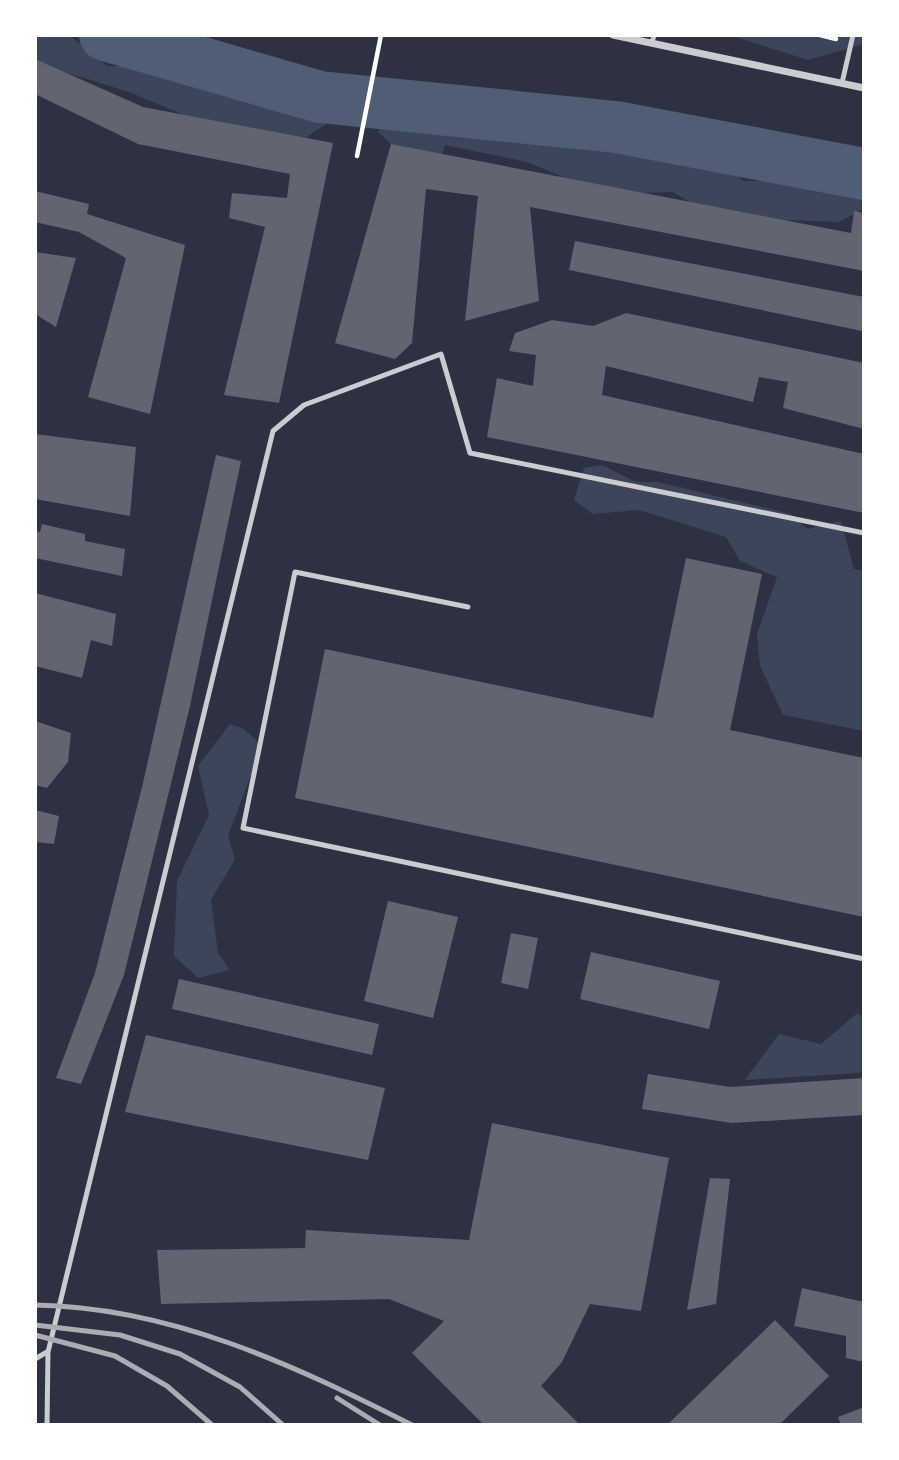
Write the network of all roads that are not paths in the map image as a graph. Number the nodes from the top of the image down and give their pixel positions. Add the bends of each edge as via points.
1 (613, 35) edge
2 (853, 35) edge
3 (653, 39) edge
4 (842, 83) junction
5 (864, 88) edge
6 (864, 533) edge
7 (468, 607) dead end
8 (864, 959) edge
9 (48, 1352) junction
10 (35, 1359) edge
11 (47, 1425) edge

1 - 3 street
2 - 4 lane
3 - 4 street
4 - 5 street
6 - 9 lane via 470,453 441,354 304,405 273,431
7 - 8 lane via 295,572 243,828
9 - 10 lane
9 - 11 lane

